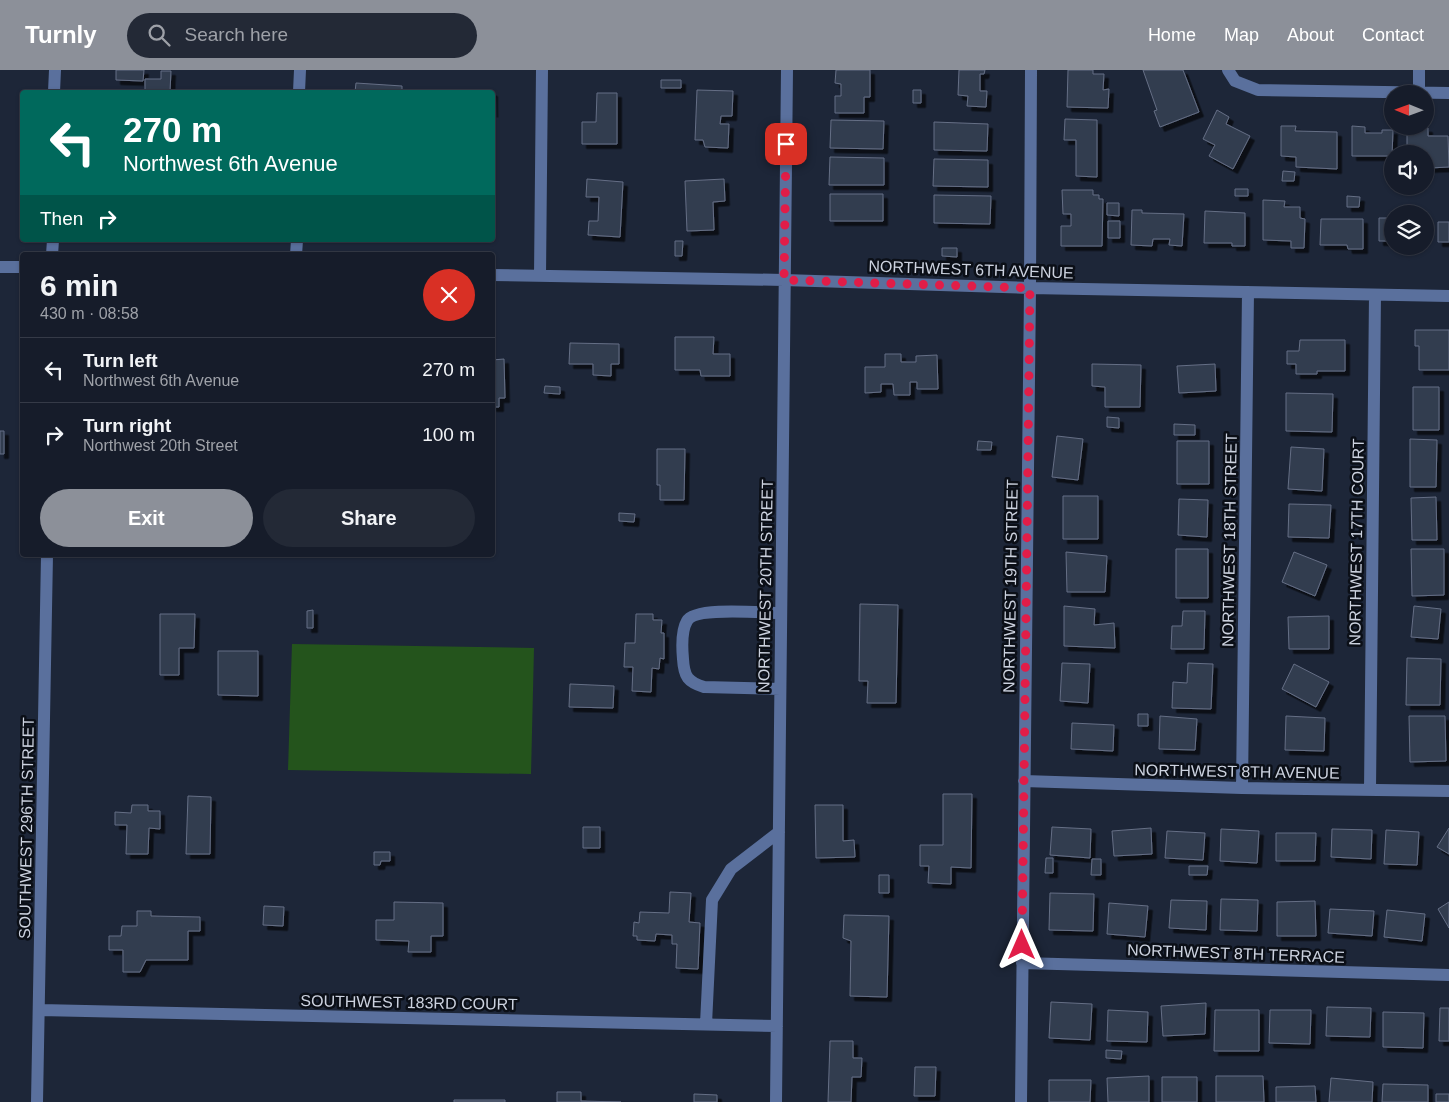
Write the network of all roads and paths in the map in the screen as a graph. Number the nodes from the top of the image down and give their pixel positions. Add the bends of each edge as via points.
1 (54, 70) edge
2 (300, 70) edge
3 (542, 70) edge
4 (787, 70) edge
5 (1031, 70) edge
6 (1419, 70) edge
7 (1231, 76) edge
8 (1419, 85) edge
9 (54, 90) edge
10 (299, 90) edge
11 (1384, 92) edge
12 (1434, 93) edge
13 (1449, 93) edge
14 (20, 267) edge
15 (0, 268) edge
16 (495, 275) edge
17 (540, 276) junction
18 (784, 280) junction
19 (1030, 288) junction
20 (1248, 292) junction
21 (1375, 295) junction
22 (1449, 296) edge
23 (47, 557) edge
24 (781, 613) junction
25 (780, 689) junction
26 (1024, 781) junction
27 (1242, 788) junction
28 (1370, 790) junction
29 (1449, 792) edge
30 (778, 832) junction
31 (1022, 963) junction
32 (1449, 975) edge
33 (40, 1010) junction
34 (706, 1024) junction
35 (777, 1026) junction
36 (38, 1102) edge
37 (776, 1102) edge
38 (1021, 1102) edge

1 - 9 street
2 - 10 street
3 - 17 street
4 - 18 street, NORTHWEST 20TH STREET
5 - 19 street, NORTHWEST 19TH STREET
6 - 8 street
7 - 11 street via 1258,90
12 - 13 street
14 - 15 street
16 - 17 street, NORTHWEST 6TH AVENUE
17 - 18 street, NORTHWEST 6TH AVENUE
18 - 19 street, NORTHWEST 6TH AVENUE
18 - 24 street, NORTHWEST 20TH STREET
19 - 20 street, NORTHWEST 6TH AVENUE
19 - 26 street, NORTHWEST 19TH STREET
20 - 21 street, NORTHWEST 6TH AVENUE
20 - 27 street, NORTHWEST 18TH STREET
21 - 22 street, NORTHWEST 6TH AVENUE
21 - 28 street, NORTHWEST 17TH COURT
23 - 33 street, SOUTHWEST 296TH STREET
24 - 25 street, NORTHWEST 20TH STREET
24 - 25 street via 694,614 687,621 682,645 686,677 693,683 704,687
25 - 30 street, NORTHWEST 20TH STREET
26 - 27 street, NORTHWEST 8TH AVENUE
26 - 31 street, NORTHWEST 19TH STREET
27 - 28 street, NORTHWEST 8TH AVENUE
28 - 29 street, NORTHWEST 8TH AVENUE
30 - 34 street via 731,869 712,900
30 - 35 street, NORTHWEST 20TH STREET
31 - 32 street, NORTHWEST 8TH TERRACE
31 - 38 street, NORTHWEST 19TH STREET
33 - 34 street, SOUTHWEST 183RD COURT
33 - 36 street, SOUTHWEST 296TH STREET
34 - 35 street, SOUTHWEST 183RD COURT
35 - 37 street, NORTHWEST 20TH STREET

